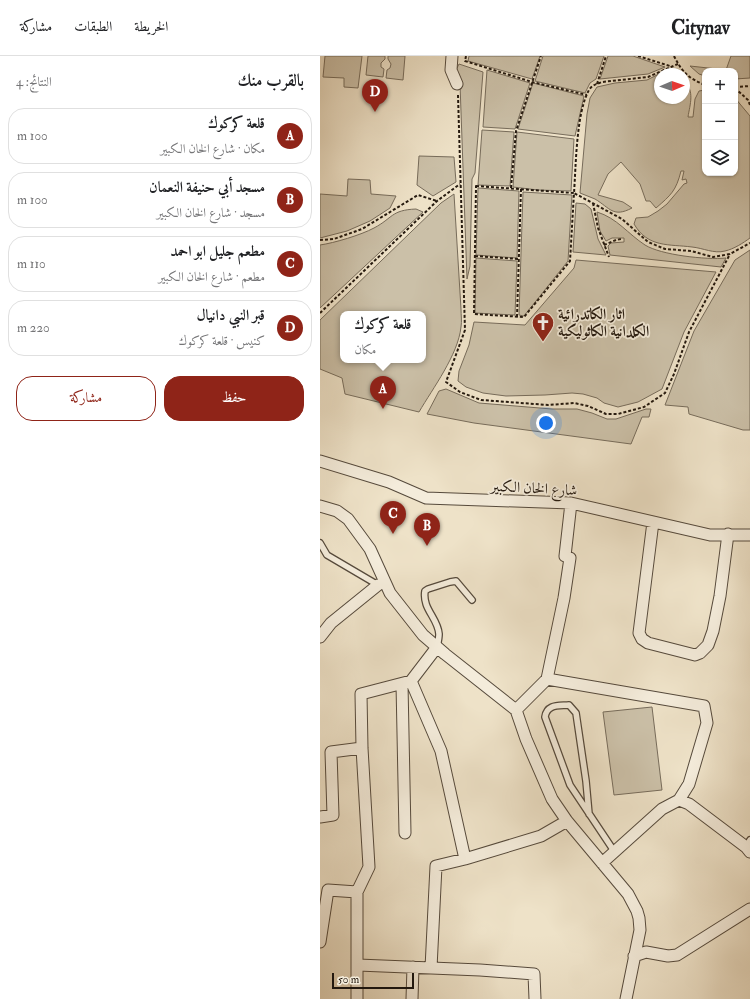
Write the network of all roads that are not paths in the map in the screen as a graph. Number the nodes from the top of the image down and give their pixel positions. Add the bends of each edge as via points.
1 (452, 56) edge
2 (457, 84) road end
3 (321, 463) edge
4 (571, 503) junction
5 (320, 506) edge
6 (653, 522) junction
7 (728, 534) junction
8 (750, 535) edge
9 (320, 544) edge
10 (382, 584) junction
11 (472, 600) dead end
12 (320, 637) edge
13 (437, 647) junction
14 (547, 679) junction
15 (407, 682) junction
16 (516, 710) junction
17 (362, 748) junction
18 (679, 800) junction
19 (590, 814) junction
20 (320, 817) edge
21 (567, 821) junction
22 (405, 833) dead end
23 (749, 846) edge
24 (614, 851) junction
25 (465, 859) junction
26 (602, 863) junction
27 (357, 892) junction
28 (750, 909) edge
29 (320, 942) edge
30 (634, 956) junction
31 (358, 965) junction
32 (412, 967) junction
33 (431, 968) junction
34 (357, 999) edge
35 (412, 999) edge
36 (534, 999) edge
37 (626, 999) edge

1 - 2 street via 451,70
3 - 4 street, شارع الخان الكبير via 389,482 426,498
4 - 6 street, شارع الخان الكبير
4 - 14 street via 565,556 570,558
5 - 10 street via 337,511 348,519 370,549
6 - 7 street, شارع الخان الكبير via 710,535
6 - 7 street via 639,633 648,643 695,655 708,645 713,631
7 - 8 street, شارع الخان الكبير
9 - 10 lane via 327,555
10 - 12 street via 331,623
10 - 13 street via 415,626
11 - 13 lane via 456,581 435,586 425,592 424,602 438,628
13 - 15 street
13 - 16 street
14 - 16 street
14 - 18 street via 704,706 707,723 689,784
15 - 17 street via 361,694
15 - 22 street
15 - 25 street via 441,751
16 - 21 street via 552,799
17 - 20 street via 331,752 333,815
17 - 27 street via 369,867
18 - 23 street via 689,804
18 - 24 street via 662,809
19 - 19 lane via 570,784 548,727 546,711 554,706 569,706 576,713
19 - 24 lane
21 - 25 street via 541,836
21 - 26 street
24 - 26 street
25 - 33 street via 436,866
26 - 30 street via 628,894 637,911 640,930
27 - 29 street via 328,890
27 - 31 street
28 - 30 street via 677,955 646,952
30 - 37 street
31 - 32 street
31 - 34 street
32 - 33 street
32 - 35 street
33 - 36 street via 534,974

